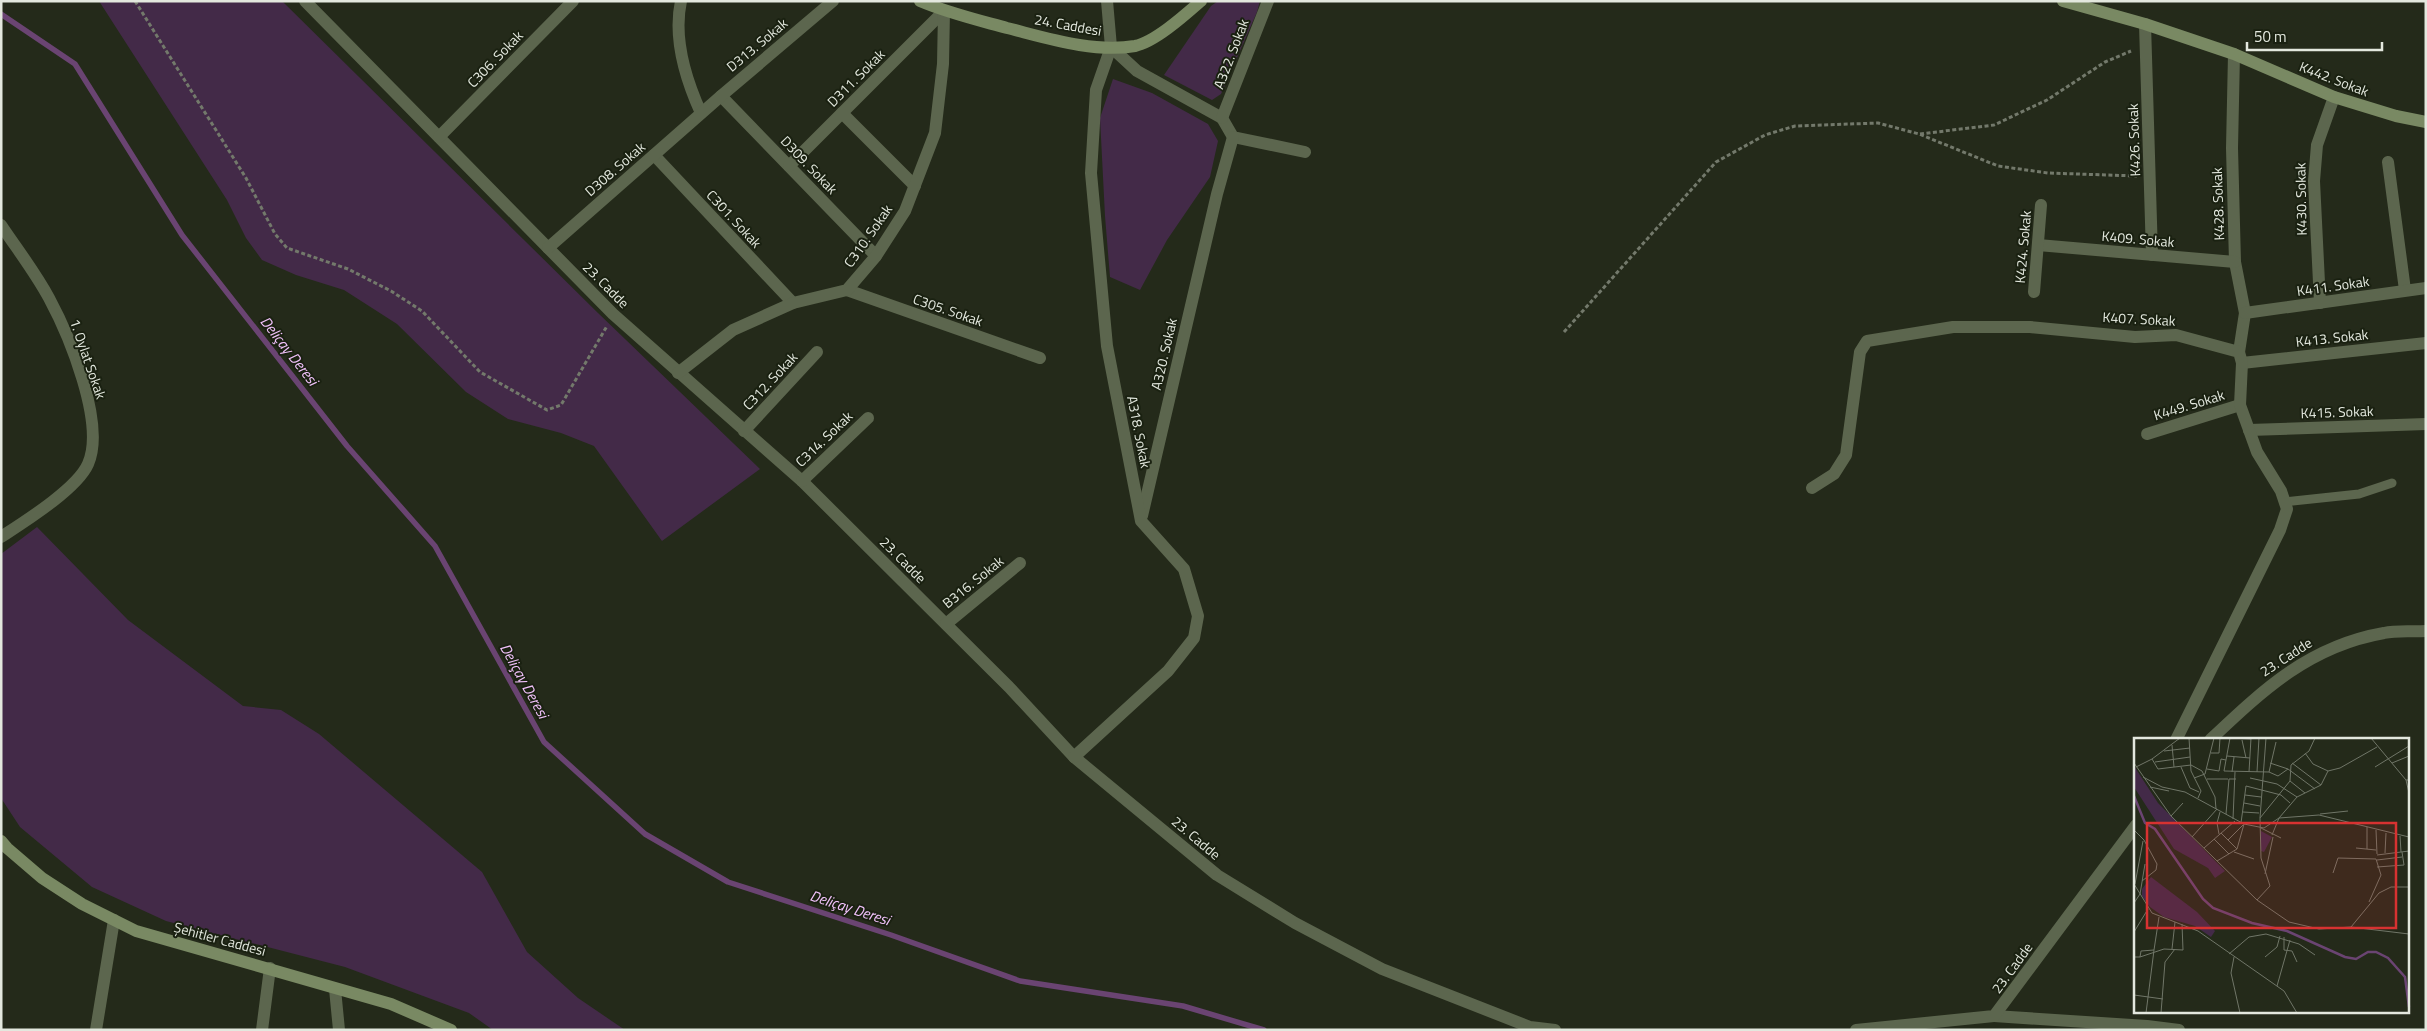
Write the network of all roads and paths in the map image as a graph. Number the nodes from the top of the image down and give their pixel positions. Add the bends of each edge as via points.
1 (136, 1) edge
2 (304, 1) edge
3 (573, 1) edge
4 (680, 1) edge
5 (833, 1) edge
6 (920, 1) edge
7 (1107, 1) edge
8 (1201, 1) edge
9 (1268, 1) edge
10 (2062, 1) edge
11 (944, 11) junction
12 (2145, 24) junction
13 (1111, 47) junction
14 (2146, 48) junction
15 (2234, 54) junction
16 (721, 96) junction
17 (2334, 97) junction
18 (701, 113) junction
19 (842, 113) junction
20 (1222, 118) junction
21 (2426, 122) edge
22 (1920, 134) junction
23 (439, 137) junction
24 (1233, 137) junction
25 (1305, 152) dead end
26 (654, 155) junction
27 (2388, 162) dead end
28 (789, 166) junction
29 (2150, 176) junction
30 (915, 186) junction
31 (2041, 205) dead end
32 (1, 224) edge
33 (2038, 245) junction
34 (548, 248) junction
35 (2152, 255) junction
36 (876, 256) junction
37 (2235, 262) junction
38 (2426, 288) edge
39 (847, 290) junction
40 (2405, 290) junction
41 (2034, 292) dead end
42 (793, 303) junction
43 (2320, 304) junction
44 (2245, 313) junction
45 (613, 314) junction
46 (1564, 332) dead end
47 (2426, 343) edge
48 (818, 352) dead end
49 (2240, 357) junction
50 (1040, 358) dead end
51 (678, 372) junction
52 (2240, 405) junction
53 (868, 418) dead end
54 (2426, 424) edge
55 (2248, 430) junction
56 (744, 431) junction
57 (2147, 434) dead end
58 (802, 481) junction
59 (2392, 483) dead end
60 (1812, 488) dead end
61 (2284, 502) junction
62 (1141, 521) junction
63 (1, 537) edge
64 (1020, 563) dead end
65 (946, 624) junction
66 (2426, 631) edge
67 (2177, 738) edge
68 (2212, 738) edge
69 (1074, 757) junction
70 (2134, 828) edge
71 (3, 848) edge
72 (114, 920) junction
73 (270, 968) junction
74 (335, 989) junction
75 (1994, 1016) junction
76 (96, 1030) edge
77 (262, 1030) edge
78 (339, 1030) edge
79 (451, 1030) edge
80 (1555, 1030) edge
81 (1856, 1030) edge
82 (2179, 1030) edge

1 - 45 path via 246,178 275,234 287,248 348,269 391,291 422,311 480,372 547,410 561,405
2 - 23 street, 23. Cadde
3 - 23 street, C306. Sokak
4 - 18 street via 680,44 690,89
5 - 16 street, D313. Sokak
6 - 11 street, 24. Caddesi
7 - 13 street
8 - 13 street, 24. Caddesi via 1166,30 1136,46
9 - 20 street, A322. Sokak
10 - 12 street, K442. Sokak
11 - 13 street, 24. Caddesi via 1080,45
11 - 19 street, D311. Sokak
11 - 30 street, C310. Sokak via 943,64 935,133
12 - 14 street, K426. Sokak
12 - 15 street, K442. Sokak
13 - 20 street via 1137,71
13 - 62 street, A318. Sokak via 1096,90 1091,173 1107,346
14 - 22 path via 2105,62 2047,100 1994,125
14 - 29 street, K426. Sokak
15 - 17 street, K442. Sokak
15 - 37 street, K428. Sokak
16 - 18 street, D313. Sokak
16 - 28 street, D309. Sokak
17 - 21 street, K442. Sokak
17 - 43 street, K430. Sokak via 2317,146 2314,181
18 - 26 street, D308. Sokak
19 - 28 street, D311. Sokak
19 - 30 street
20 - 24 street
22 - 29 path via 1998,166 2048,173
22 - 46 path via 1878,123 1796,126 1765,135 1716,162
23 - 34 street, 23. Cadde
24 - 25 street
24 - 62 street, A320. Sokak
26 - 34 street, D308. Sokak
26 - 42 street, C301. Sokak
27 - 40 street
28 - 36 street, D309. Sokak
29 - 35 street, K426. Sokak
30 - 36 street, C310. Sokak via 905,211
31 - 33 street, K424. Sokak
32 - 63 street, 1. Oylat Sokak via 49,298 74,354 89,399 93,443 88,465 68,488 40,512
33 - 35 street, K409. Sokak
33 - 41 street, K424. Sokak
34 - 45 street, 23. Cadde
35 - 37 street, K409. Sokak
36 - 39 street, C310. Sokak
37 - 44 street, K428. Sokak
38 - 40 street, K411. Sokak
39 - 42 street
39 - 50 street, C305. Sokak
40 - 43 street, K411. Sokak
42 - 51 street via 733,330
43 - 44 street, K411. Sokak
44 - 49 street, K428. Sokak
45 - 51 street, 23. Cadde
47 - 49 street, K413. Sokak
48 - 56 street, C312. Sokak
49 - 52 street
49 - 60 street, K407. Sokak via 2176,335 2135,337 2030,327 1953,326 1867,342 1860,352 1846,455 1834,474
51 - 56 street, 23. Cadde
52 - 55 street
52 - 57 street, K449. Sokak
53 - 58 street, C314. Sokak
54 - 55 street, K415. Sokak
55 - 61 street
56 - 58 street, 23. Cadde
58 - 65 street, 23. Cadde
59 - 61 lane via 2359,494
61 - 67 street via 2286,509 2280,530
62 - 69 street via 1184,569 1198,616 1194,638 1168,671
64 - 65 street, B316. Sokak
65 - 69 street, 23. Cadde
66 - 68 street, 23. Cadde via 2384,633 2322,651 2262,691
69 - 80 street, 23. Cadde via 1217,875 1295,924 1382,970 1530,1027
70 - 75 street, 23. Cadde
71 - 72 street, Şehitler Caddesi via 82,904
72 - 73 street, Şehitler Caddesi via 136,931
72 - 76 street
73 - 74 street, Şehitler Caddesi
73 - 77 street
74 - 78 street
74 - 79 street, Şehitler Caddesi via 391,1004
75 - 81 street
75 - 82 street

